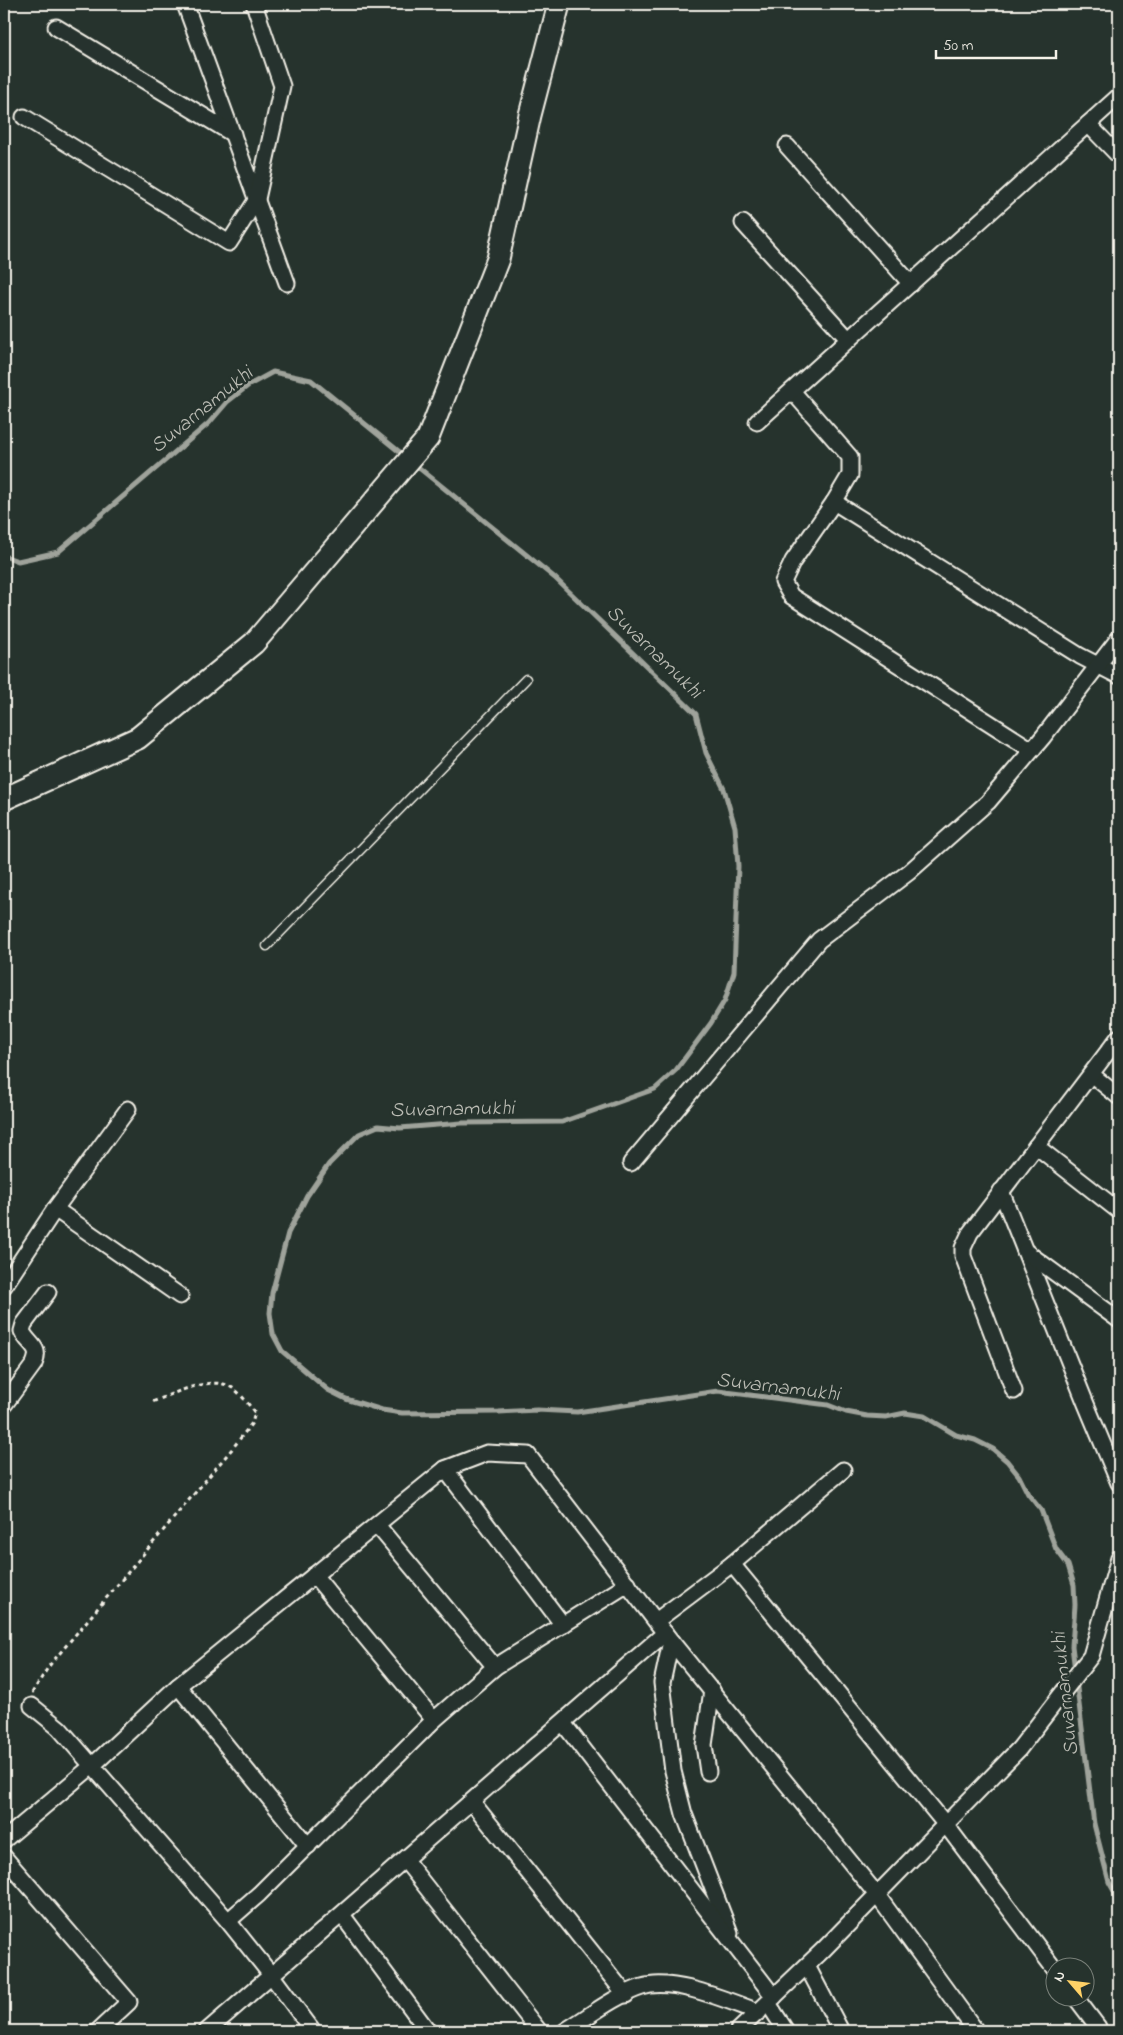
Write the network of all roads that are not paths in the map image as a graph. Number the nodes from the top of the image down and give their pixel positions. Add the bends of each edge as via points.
1 (185, 4) edge
2 (254, 4) edge
3 (559, 4) edge
4 (56, 27) dead end
5 (1119, 96) edge
6 (24, 117) dead end
7 (1088, 124) junction
8 (233, 134) junction
9 (787, 146) dead end
10 (1119, 156) edge
11 (257, 199) junction
12 (743, 223) dead end
13 (287, 283) dead end
14 (911, 284) junction
15 (849, 340) junction
16 (792, 391) junction
17 (757, 422) dead end
18 (834, 502) junction
19 (1119, 638) edge
20 (1097, 665) junction
21 (1119, 676) edge
22 (526, 678) dead end
23 (1032, 750) junction
24 (4, 799) edge
25 (267, 946) dead end
26 (1119, 1037) edge
27 (1091, 1074) junction
28 (1119, 1097) edge
29 (128, 1109) dead end
30 (1036, 1146) junction
31 (631, 1163) dead end
32 (1001, 1191) junction
33 (55, 1209) junction
34 (1119, 1211) edge
35 (1025, 1251) junction
36 (4, 1286) edge
37 (48, 1292) dead end
38 (180, 1296) dead end
39 (1119, 1320) edge
40 (1014, 1391) dead end
41 (4, 1405) edge
42 (446, 1469) junction
43 (843, 1470) dead end
44 (1119, 1483) edge
45 (377, 1525) junction
46 (1119, 1558) edge
47 (732, 1564) junction
48 (314, 1575) junction
49 (628, 1584) junction
50 (563, 1625) junction
51 (664, 1632) junction
52 (494, 1667) junction
53 (178, 1686) junction
54 (712, 1690) junction
55 (32, 1706) road end
56 (434, 1720) junction
57 (563, 1723) junction
58 (92, 1766) junction
59 (708, 1772) dead end
60 (472, 1802) junction
61 (946, 1825) junction
62 (4, 1840) edge
63 (308, 1846) junction
64 (4, 1857) edge
65 (405, 1860) junction
66 (877, 1895) junction
67 (342, 1915) junction
68 (228, 1922) junction
69 (735, 1946) junction
70 (1046, 1958) edge
71 (807, 1966) junction
72 (272, 1976) junction
73 (626, 1995) junction
74 (767, 2004) junction
75 (1084, 2008) edge
76 (1098, 2026) dead end
77 (98, 2031) edge
78 (207, 2031) edge
79 (313, 2031) edge
80 (428, 2031) edge
81 (538, 2031) edge
82 (565, 2031) edge
83 (738, 2031) edge
84 (786, 2031) edge
85 (841, 2031) edge
86 (976, 2031) edge

1 - 8 street
2 - 11 street via 282,86
3 - 24 street via 530,114 498,259 428,438 254,644 138,738
4 - 8 street
5 - 7 street
6 - 11 street via 229,244
7 - 10 street
7 - 14 street
8 - 11 street
9 - 14 street
11 - 13 street
12 - 15 street
14 - 15 street
15 - 16 street
16 - 17 street
16 - 18 street via 850,457 850,475
18 - 20 street
18 - 23 street via 783,582 791,596
19 - 20 street
20 - 21 street
20 - 23 street
22 - 25 lane
23 - 31 street via 988,802 909,872 819,940
26 - 27 street
27 - 28 street
27 - 30 street
29 - 33 street
30 - 32 street
30 - 34 street
32 - 35 street
32 - 40 street via 970,1232 963,1256
33 - 36 street
33 - 38 street
35 - 39 street
35 - 44 street
37 - 41 street via 22,1330 36,1349 34,1364
42 - 45 street
42 - 49 street via 487,1453 528,1455
42 - 50 street
43 - 47 street
45 - 48 street
45 - 52 street
46 - 61 street via 1091,1656 1020,1749
47 - 51 street
47 - 61 street
48 - 53 street
48 - 56 street
49 - 50 street
49 - 51 street
50 - 52 street
51 - 54 street
51 - 57 street
51 - 69 street via 662,1683 673,1771 684,1814
52 - 56 street
53 - 58 street
53 - 63 street
54 - 59 street via 704,1745
54 - 66 street
55 - 58 street via 59,1728
56 - 63 street
57 - 60 street
57 - 69 street
58 - 62 street
58 - 68 street
60 - 65 street
60 - 73 street
61 - 66 street
61 - 70 street
63 - 68 street
64 - 77 street via 129,2002
65 - 67 street
65 - 81 street
66 - 71 street
66 - 86 street
67 - 72 street
67 - 80 street
68 - 72 street
69 - 74 street
71 - 74 street
71 - 85 street
72 - 78 street
72 - 79 street
73 - 74 street via 644,1987 669,1986
73 - 82 street
74 - 83 street
74 - 84 street
75 - 76 street

